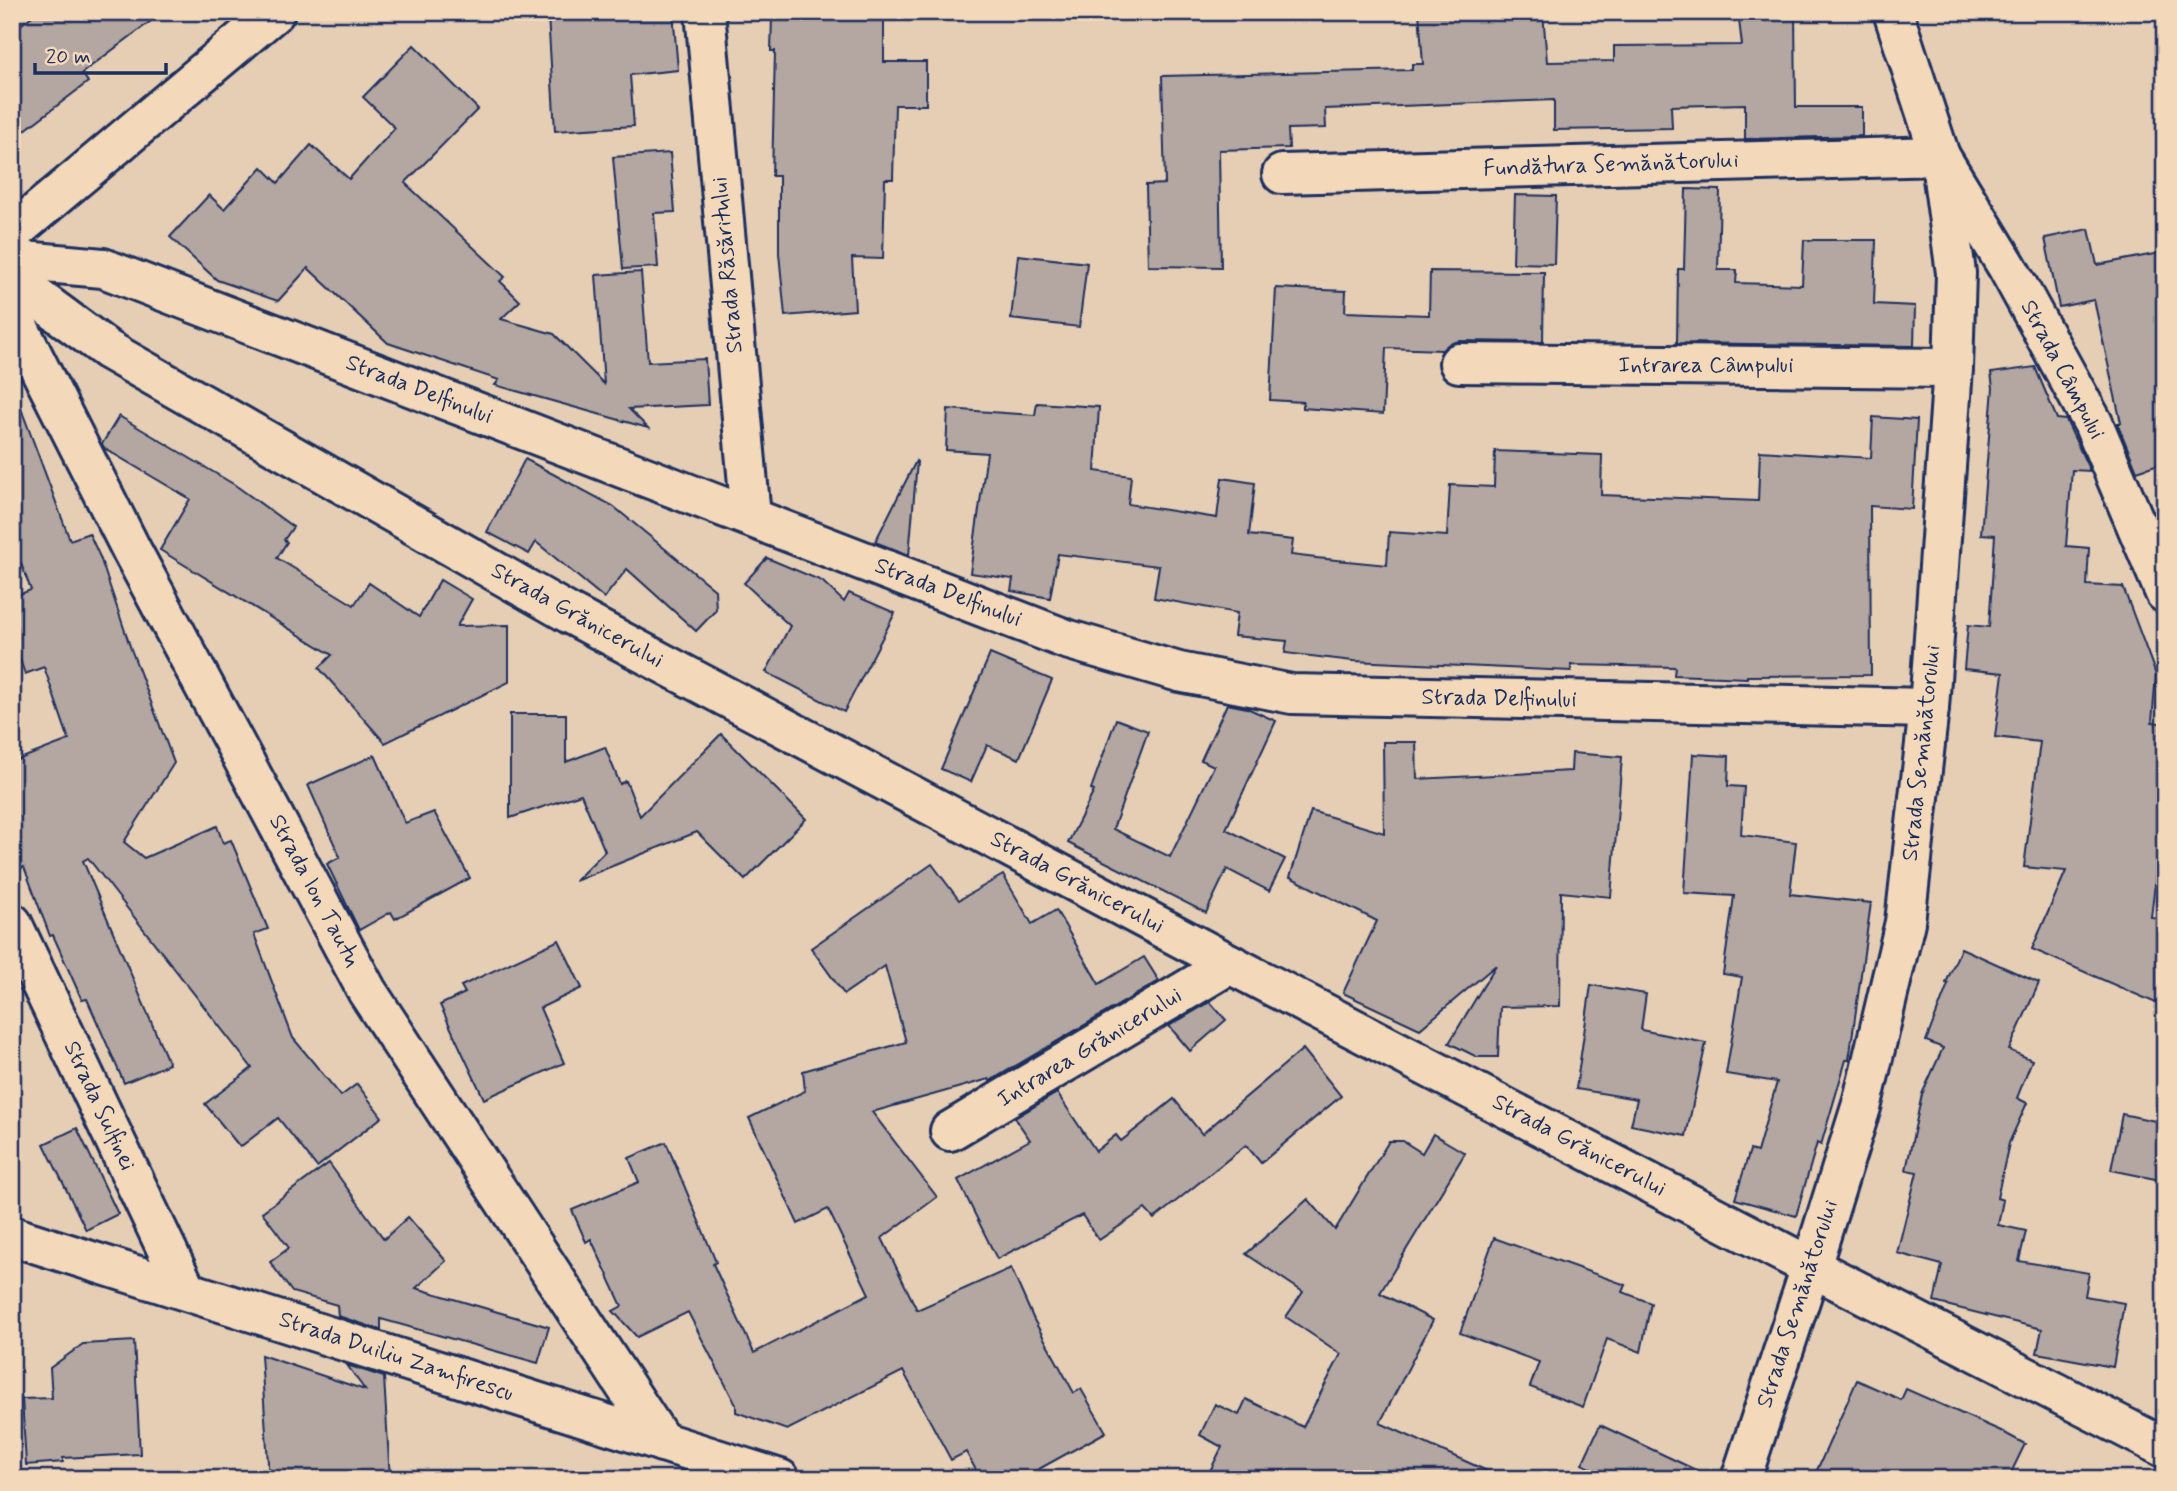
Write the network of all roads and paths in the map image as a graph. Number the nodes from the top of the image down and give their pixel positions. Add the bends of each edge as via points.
1 (275, 12) edge
2 (705, 12) edge
3 (1893, 12) edge
4 (1940, 156) junction
5 (1282, 174) dead end
6 (12, 233) edge
7 (12, 260) edge
8 (12, 279) edge
9 (12, 314) edge
10 (1459, 363) dead end
11 (1953, 368) junction
12 (751, 517) junction
13 (2165, 593) edge
14 (1929, 708) junction
15 (12, 923) edge
16 (1230, 964) junction
17 (950, 1131) dead end
18 (12, 1236) edge
19 (1811, 1267) junction
20 (186, 1290) junction
21 (662, 1441) junction
22 (2165, 1448) edge
23 (780, 1479) edge
24 (1741, 1479) edge

1 - 6 street
2 - 12 street, Strada Răsăritului
3 - 4 street, Strada Semănătorului
4 - 5 street, Fundătura Semănătorului
4 - 11 street, Strada Semănătorului via 1956,273
4 - 13 street, Strada Câmpului via 2093,423
7 - 12 street, Strada Delfinului via 103,268
8 - 16 street, Strada Grănicerului via 108,350 569,614
9 - 21 street, Strada Ion Tautu via 132,551 368,991
10 - 11 street, Intrarea Câmpului
11 - 14 street, Strada Semănătorului
12 - 14 street, Strada Delfinului via 1066,639 1179,672 1292,694
14 - 19 street, Strada Semănătorului via 1905,922 1862,1104
15 - 20 street, Strada Sulfinei
16 - 17 street, Intrarea Grănicerului
16 - 19 street, Strada Grănicerului
18 - 20 street, Strada Duiliu Zamfirescu
19 - 22 street, Strada Grănicerului
19 - 24 street, Strada Semănătorului
20 - 21 street, Strada Duiliu Zamfirescu
21 - 23 street, Strada Duiliu Zamfirescu

